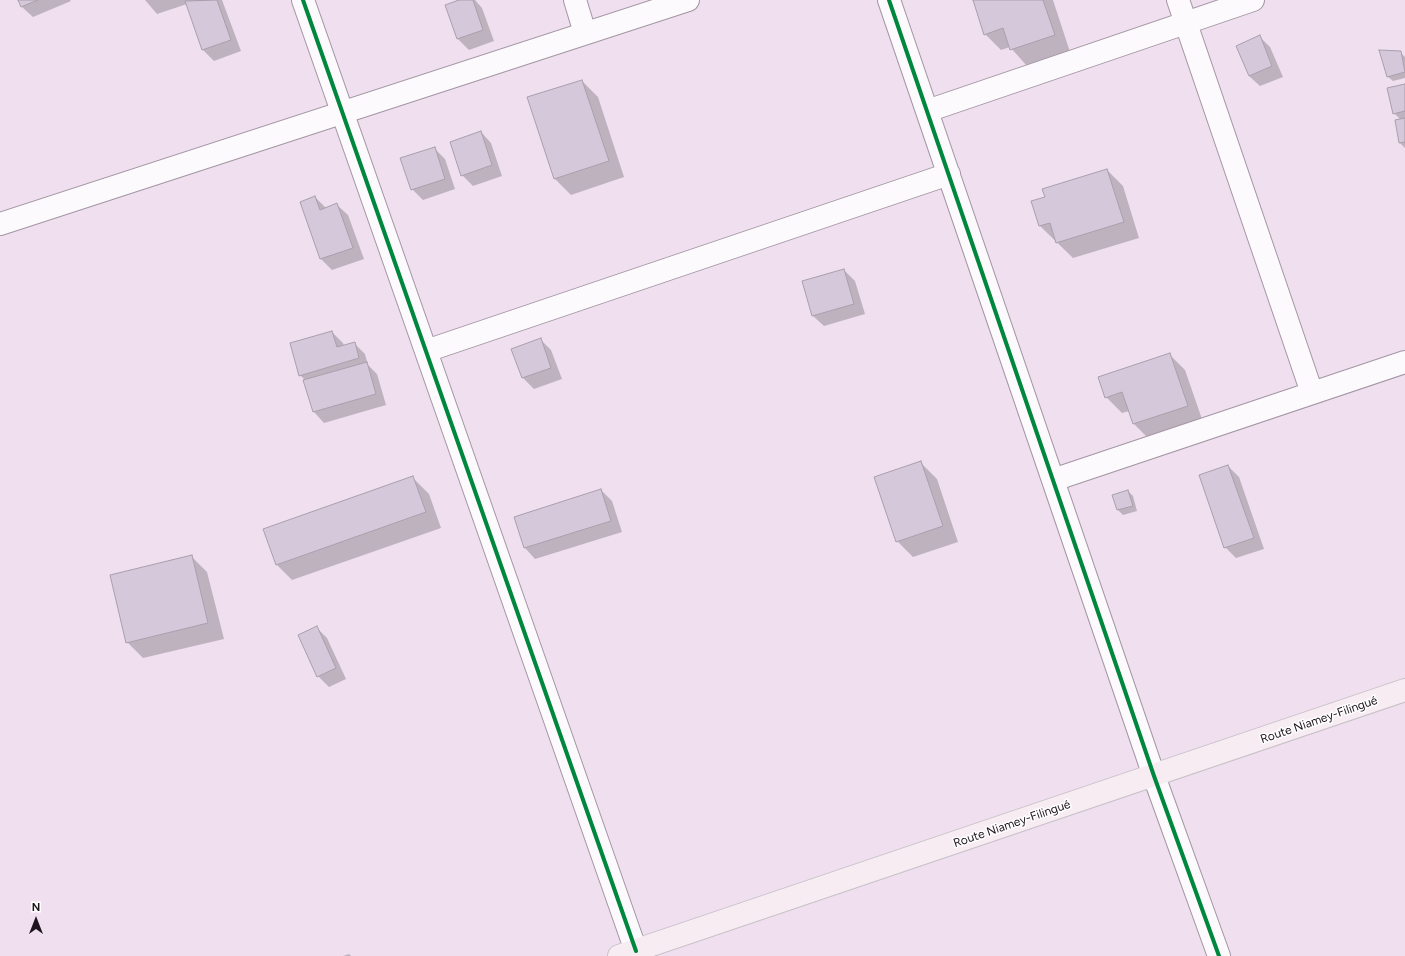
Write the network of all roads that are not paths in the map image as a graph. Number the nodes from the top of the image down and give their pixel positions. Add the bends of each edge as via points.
1 (302, 0) edge
2 (575, 0) edge
3 (688, 0) edge
4 (889, 0) edge
5 (1178, 0) edge
6 (1253, 0) edge
7 (1186, 23) junction
8 (586, 33) junction
9 (927, 112) junction
10 (342, 113) junction
11 (949, 174) junction
12 (0, 224) edge
13 (426, 351) junction
14 (1405, 362) edge
15 (1312, 393) junction
16 (1053, 480) junction
17 (1405, 690) edge
18 (1154, 776) junction
19 (627, 953) edge
20 (1219, 956) edge

1 - 10 street
2 - 8 street
3 - 8 street
4 - 9 street
5 - 7 street
6 - 7 street
7 - 9 street
7 - 15 street
8 - 10 street
9 - 11 street
10 - 12 street
10 - 13 street
11 - 13 street
11 - 16 street
13 - 19 street
14 - 15 street
15 - 16 street
16 - 18 street
17 - 18 main road, Route Niamey-Filingué
18 - 19 main road, Route Niamey-Filingué
18 - 20 street

